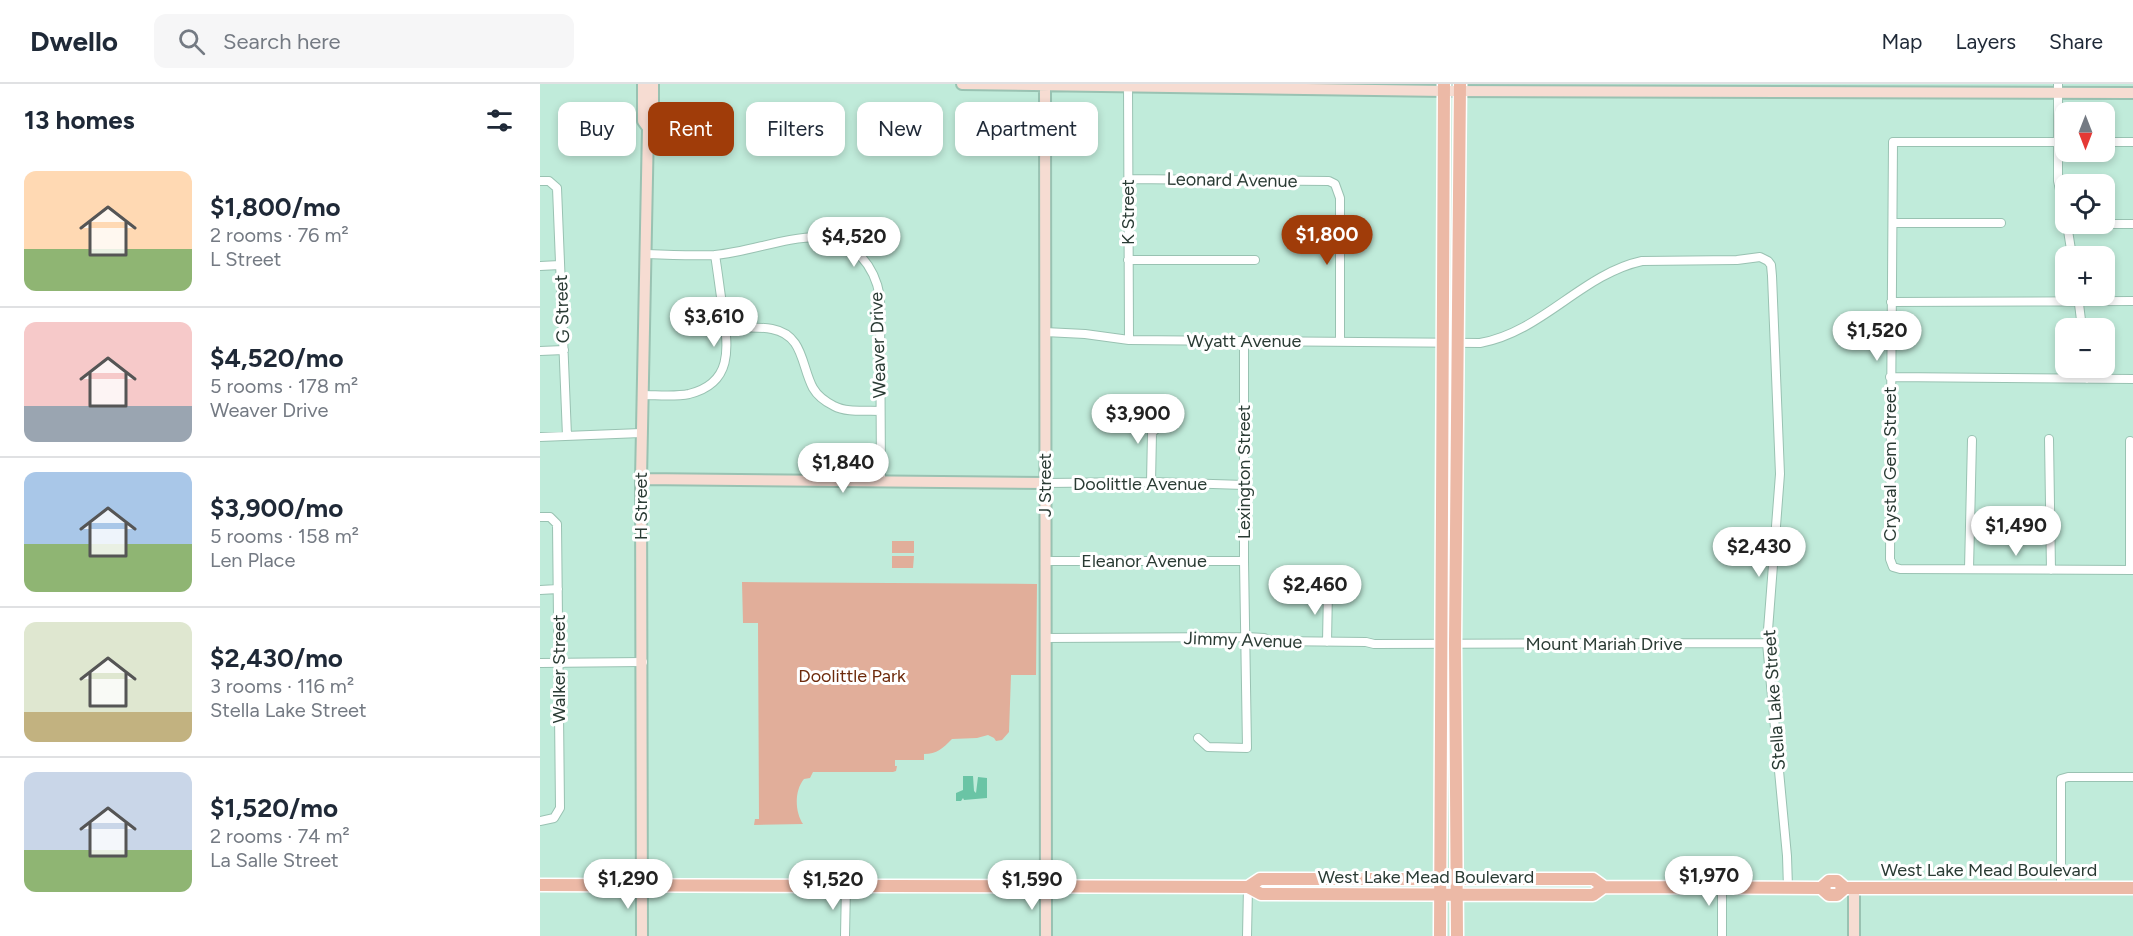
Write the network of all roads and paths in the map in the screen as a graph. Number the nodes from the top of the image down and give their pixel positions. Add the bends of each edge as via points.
1 (643, 84) edge
2 (653, 84) edge
3 (962, 84) edge
4 (1336, 84) edge
5 (1045, 85) edge
6 (1128, 86) edge
7 (1238, 86) edge
8 (1452, 88) edge
9 (1795, 88) edge
10 (1316, 89) junction
11 (2058, 89) edge
12 (2133, 93) edge
13 (653, 102) edge
14 (648, 128) joint
15 (2055, 142) edge
16 (2115, 142) edge
17 (2133, 142) edge
18 (1128, 179) junction
19 (540, 181) edge
20 (1893, 223) junction
21 (2001, 223) dead end
22 (2115, 224) edge
23 (2133, 224) edge
24 (646, 254) junction
25 (716, 255) junction
26 (1128, 260) junction
27 (1255, 260) dead end
28 (1768, 261) joint
29 (560, 265) junction
30 (540, 266) edge
31 (2055, 298) edge
32 (2115, 300) edge
33 (2133, 301) edge
34 (1891, 302) junction
35 (725, 328) junction
36 (1046, 332) junction
37 (1129, 340) junction
38 (1244, 341) junction
39 (1340, 342) junction
40 (1443, 343) junction
41 (1458, 343) junction
42 (564, 350) junction
43 (540, 351) edge
44 (1890, 377) junction
45 (2087, 379) joint
46 (2133, 379) edge
47 (642, 395) junction
48 (880, 411) junction
49 (1164, 421) dead end
50 (641, 433) junction
51 (567, 436) junction
52 (540, 437) edge
53 (2049, 439) dead end
54 (1972, 440) dead end
55 (2130, 441) dead end
56 (641, 479) junction
57 (880, 480) junction
58 (1151, 482) junction
59 (1045, 483) junction
60 (1244, 485) junction
61 (540, 517) edge
62 (1045, 561) junction
63 (1244, 561) junction
64 (1969, 569) junction
65 (2051, 570) junction
66 (2131, 570) edge
67 (540, 590) edge
68 (558, 590) junction
69 (1328, 590) dead end
70 (1246, 637) junction
71 (1045, 638) junction
72 (1327, 642) junction
73 (1767, 643) junction
74 (1441, 644) junction
75 (1455, 644) junction
76 (643, 662) junction
77 (540, 663) edge
78 (558, 663) junction
79 (1441, 701) junction
80 (1198, 738) dead end
81 (1456, 744) junction
82 (2133, 777) edge
83 (540, 821) edge
84 (1332, 880) junction
85 (1440, 880) junction
86 (1457, 880) junction
87 (540, 885) edge
88 (643, 885) junction
89 (846, 885) junction
90 (1046, 886) junction
91 (1248, 886) junction
92 (1604, 887) junction
93 (1722, 887) junction
94 (1788, 888) junction
95 (1849, 888) junction
96 (2061, 888) junction
97 (2133, 888) edge
98 (1302, 894) junction
99 (1440, 895) junction
100 (1457, 895) junction
101 (642, 936) edge
102 (845, 936) edge
103 (1046, 936) edge
104 (1247, 936) edge
105 (1440, 936) edge
106 (1457, 936) edge
107 (1722, 936) edge
108 (1854, 936) edge

1 - 14 street, H Street via 643,121
2 - 13 street, H Street
3 - 5 street
4 - 10 street
5 - 6 street
5 - 36 street, J Street
6 - 7 street
6 - 18 street, K Street
7 - 10 street
8 - 9 street
8 - 10 street
8 - 40 main road
8 - 41 main road
9 - 11 street
11 - 12 street
14 - 24 street, H Street
15 - 20 street, Crystal Gem Street via 1893,141
16 - 17 street
18 - 26 street, K Street
18 - 39 street, Leonard Avenue via 1335,184 1340,198
19 - 29 street, G Street via 549,181 557,188
20 - 21 street
20 - 34 street, Crystal Gem Street
22 - 23 street
24 - 25 street, Weaver Drive
24 - 47 street, H Street
25 - 35 street
25 - 48 street, Weaver Drive via 820,237 841,242 858,253 870,268 880,297
26 - 27 street
26 - 37 street, K Street
28 - 41 street, Wyatt Avenue via 1760,257 1629,264 1518,332 1480,343
28 - 73 street, Stella Lake Street via 1772,276 1780,474
29 - 30 street
29 - 42 street, G Street
31 - 34 street
32 - 33 street
34 - 44 street, Crystal Gem Street
35 - 47 street via 724,367 714,382 686,394
35 - 48 street via 773,329 782,333 798,348 818,394 844,409
36 - 37 street, Wyatt Avenue
36 - 59 street, J Street
37 - 38 street, Wyatt Avenue
38 - 39 street, Wyatt Avenue
38 - 60 street, Lexington Street
39 - 40 street, Wyatt Avenue
40 - 41 street, Wyatt Avenue
40 - 74 main road
41 - 75 main road
42 - 43 street
42 - 51 street, G Street
44 - 45 street
44 - 64 street, Crystal Gem Street via 1890,559 1895,569
45 - 46 street
47 - 50 street, H Street
48 - 57 street, Weaver Drive
49 - 58 street via 1152,433
50 - 51 street
50 - 56 street, H Street
51 - 52 street
53 - 65 street
54 - 64 street
55 - 66 street
56 - 57 street, Doolittle Avenue
56 - 76 street, H Street
57 - 59 street, Doolittle Avenue
58 - 59 street, Doolittle Avenue
58 - 60 street, Doolittle Avenue
59 - 62 street, J Street
60 - 63 street, Lexington Street
61 - 68 street, Walker Street via 550,517 557,524
62 - 63 street, Eleanor Avenue
62 - 71 street, J Street
63 - 70 street, Lexington Street
64 - 65 street
65 - 66 street
67 - 68 street
68 - 78 street, Walker Street
69 - 72 street
70 - 71 street, Jimmy Avenue
70 - 72 street, Jimmy Avenue
70 - 80 street, Lexington Street via 1247,748 1208,747
71 - 90 street, J Street
72 - 74 street, Jimmy Avenue
73 - 75 street, Mount Mariah Drive
73 - 94 street, Stella Lake Street
74 - 75 street, Mount Mariah Drive
74 - 79 main road
75 - 81 main road
76 - 78 street
76 - 88 street, H Street
77 - 78 street
78 - 83 street, Walker Street via 560,808 554,818
79 - 81 main road via 1448,711 1449,734
79 - 85 main road
81 - 86 main road
82 - 96 street via 2061,779
84 - 85 main road, West Lake Mead Boulevard
84 - 91 main road, West Lake Mead Boulevard via 1260,879
84 - 98 main road via 1326,887 1311,887
85 - 86 main road, West Lake Mead Boulevard
85 - 99 main road
86 - 92 main road, West Lake Mead Boulevard via 1593,879
86 - 100 main road
87 - 88 main road, West Lake Mead Boulevard
88 - 89 main road, West Lake Mead Boulevard
88 - 101 street, H Street
89 - 90 main road, West Lake Mead Boulevard
89 - 102 street
90 - 91 main road, West Lake Mead Boulevard
90 - 103 street, J Street
91 - 98 main road, West Lake Mead Boulevard via 1261,894
91 - 104 street
92 - 93 main road, West Lake Mead Boulevard
92 - 100 main road, West Lake Mead Boulevard via 1593,895
93 - 94 main road, West Lake Mead Boulevard
93 - 107 street
94 - 95 main road, West Lake Mead Boulevard via 1821,888 1829,895
95 - 96 main road, West Lake Mead Boulevard
95 - 108 street
96 - 97 main road, West Lake Mead Boulevard
98 - 99 main road, West Lake Mead Boulevard
99 - 100 main road, West Lake Mead Boulevard
99 - 105 main road
100 - 106 main road

